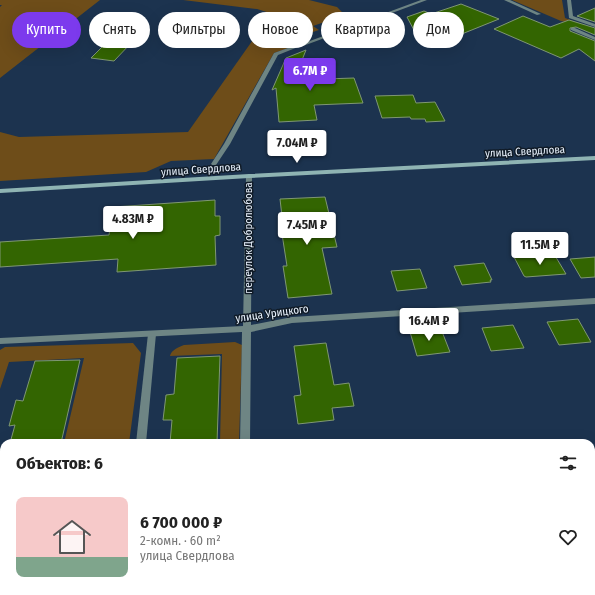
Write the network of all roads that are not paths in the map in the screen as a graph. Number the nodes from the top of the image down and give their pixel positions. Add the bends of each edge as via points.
1 (425, 0) edge
2 (506, 0) edge
3 (569, 0) edge
4 (539, 14) dead end
5 (595, 26) edge
6 (573, 29) dead end
7 (595, 39) edge
8 (595, 158) edge
9 (214, 164) dead end
10 (249, 176) junction
11 (0, 192) edge
12 (595, 301) edge
13 (248, 329) junction
14 (152, 334) junction
15 (0, 341) edge
16 (140, 439) edge
17 (245, 439) edge

1 - 9 street, улица Свердлова via 276,54
2 - 4 street
3 - 5 street via 571,17
6 - 7 street
8 - 10 main road, улица Свердлова
10 - 11 main road, улица Свердлова
10 - 13 street, переулок Добролюбова
12 - 13 street, улица Урицкого via 292,320
13 - 14 street, улица Урицкого
13 - 17 street, переулок Добролюбова
14 - 15 street, улица Урицкого
14 - 16 street

